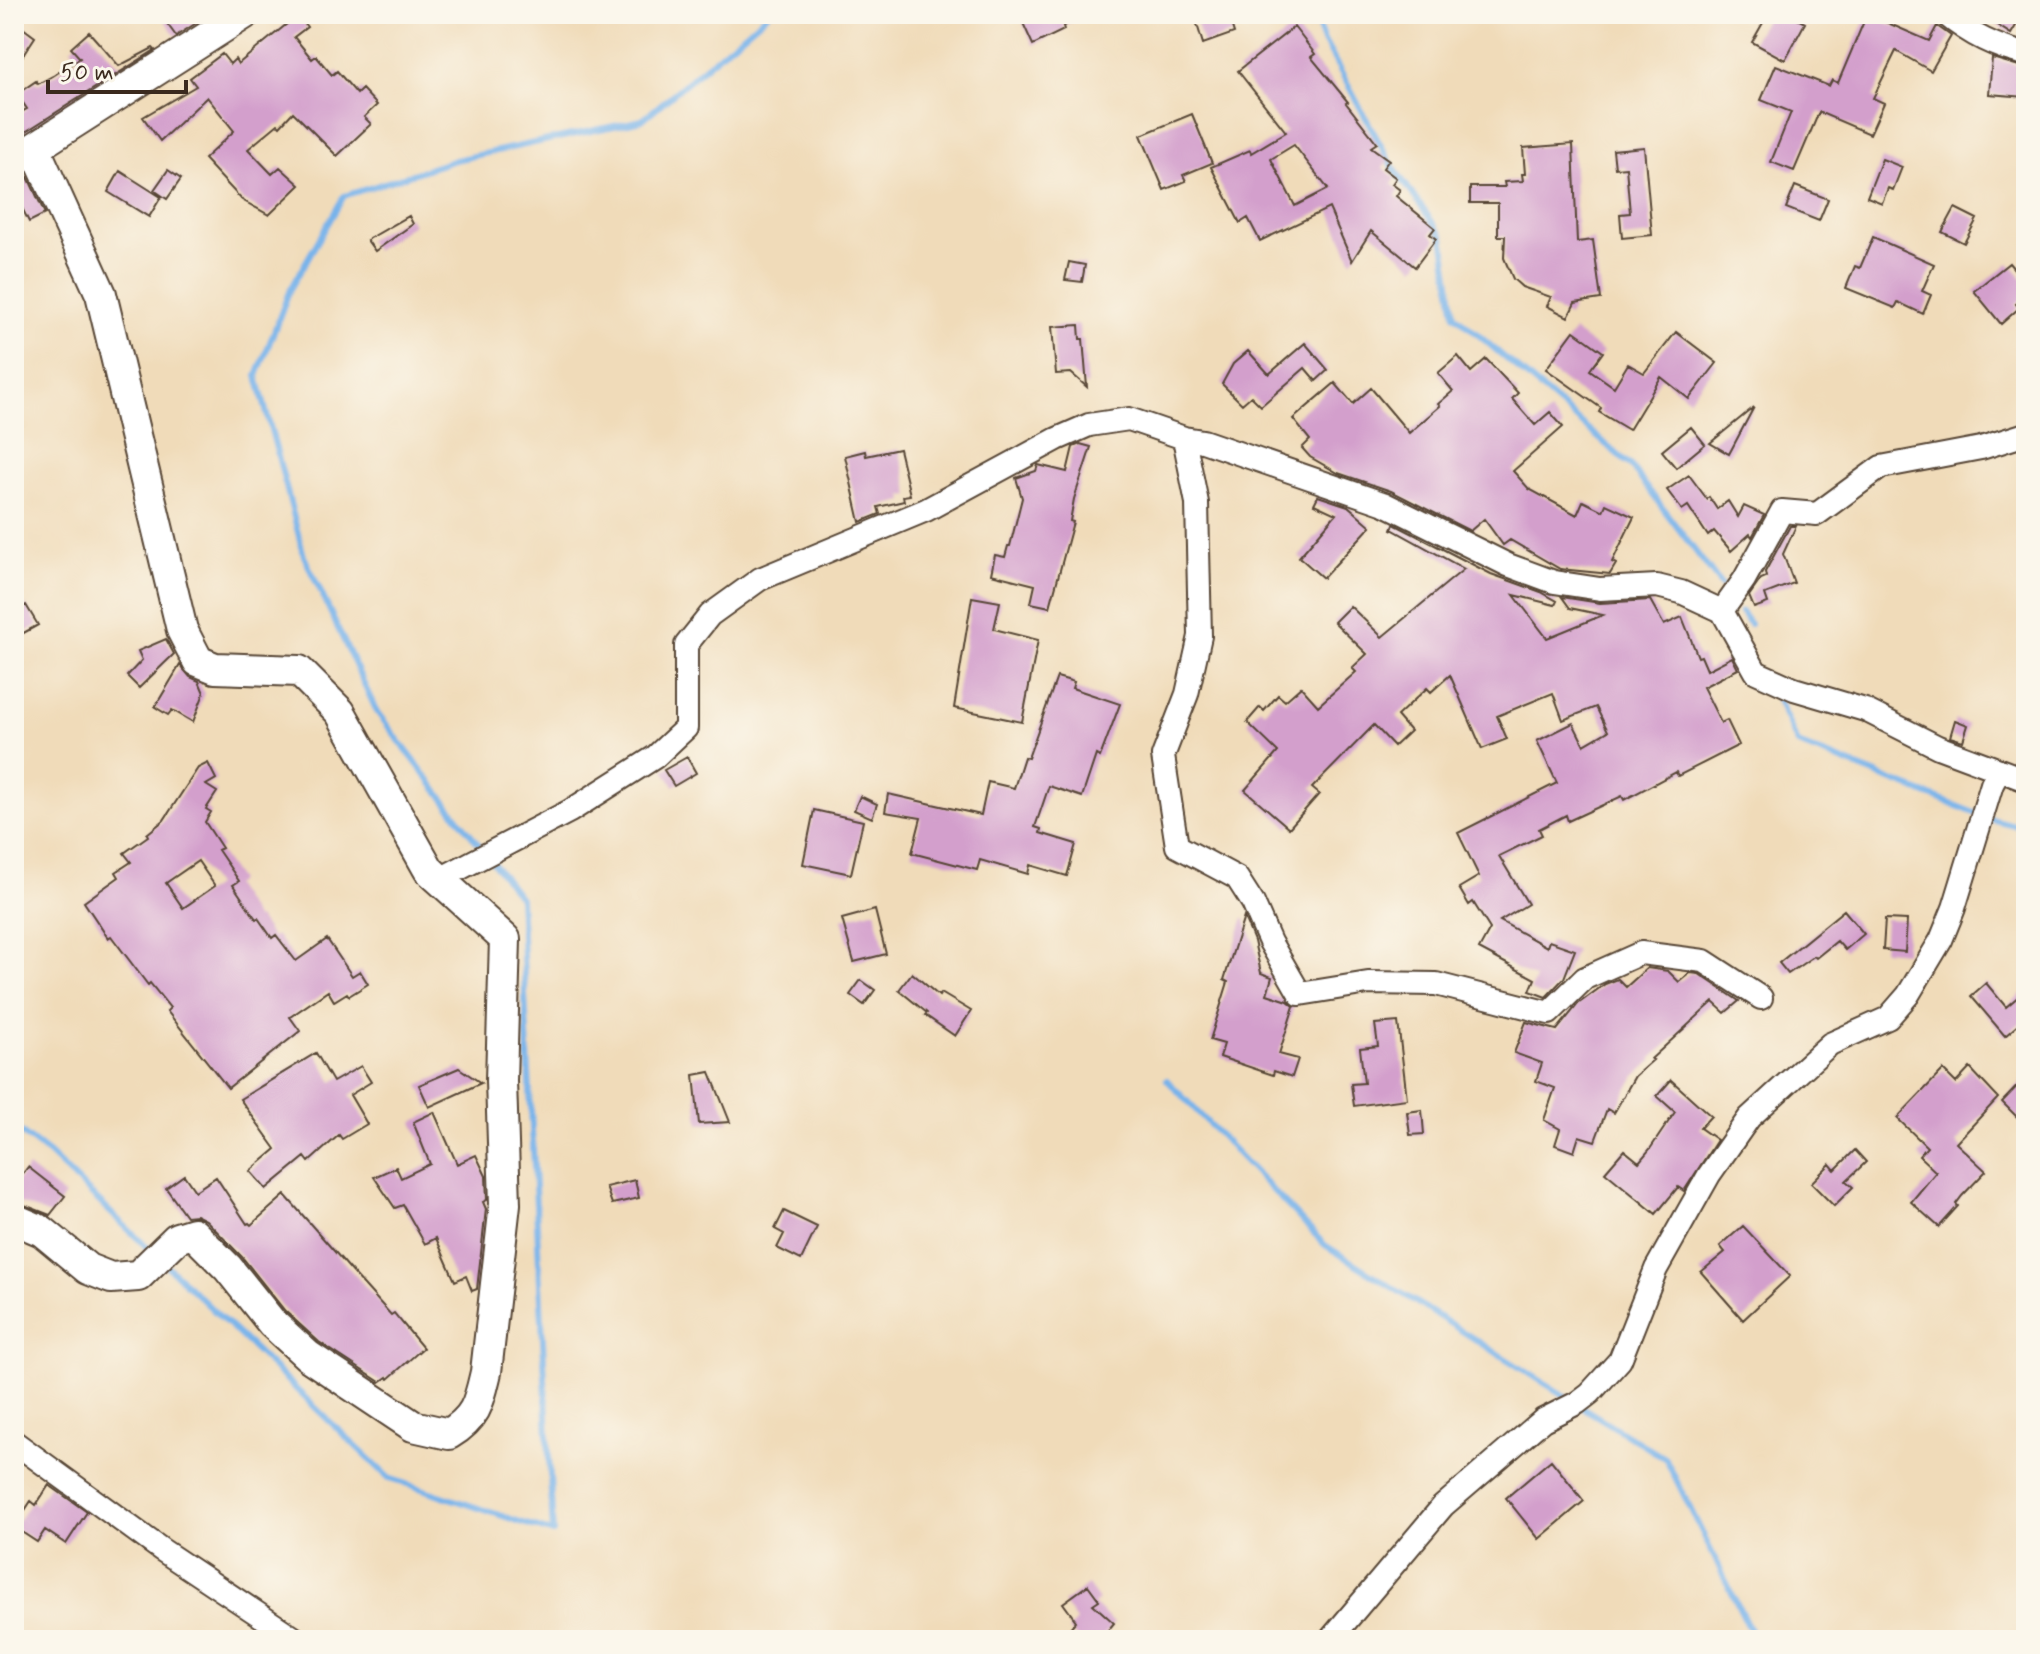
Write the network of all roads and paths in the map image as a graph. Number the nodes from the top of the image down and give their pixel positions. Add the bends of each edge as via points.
1 (244, 14) edge
2 (1945, 14) edge
3 (2026, 54) edge
4 (24, 155) edge
5 (2026, 434) edge
6 (1184, 438) junction
7 (1722, 611) junction
8 (2018, 776) edge
9 (440, 879) junction
10 (1761, 998) dead end
11 (14, 1219) edge
12 (14, 1442) edge
13 (297, 1640) edge
14 (1330, 1640) edge

1 - 4 street
2 - 3 street via 1962,28
4 - 9 street via 101,294 182,630 198,661 215,668 299,671 340,712 429,870
5 - 7 street via 1881,467 1817,514 1782,511
6 - 7 street via 1385,504 1554,582 1600,589 1657,586
6 - 9 street via 1129,419 1089,425 926,510 760,579 710,615 686,645 686,728 655,757 570,811
6 - 10 street via 1197,503 1200,636 1187,694 1163,756 1177,846 1237,878 1300,994 1368,983 1436,984 1549,1013 1585,978 1641,953 1704,961
7 - 8 street via 1756,672 1865,710 1938,747
8 - 14 street via 1992,784 1954,908 1908,995 1888,1018 1830,1044 1749,1118 1709,1175 1656,1269 1613,1369 1577,1403 1543,1420 1443,1506
9 - 11 street via 505,939 505,1204 486,1372 472,1417 461,1426 449,1434 413,1426 308,1356 193,1233 177,1238 138,1276 111,1278 88,1269 42,1231
12 - 13 street

